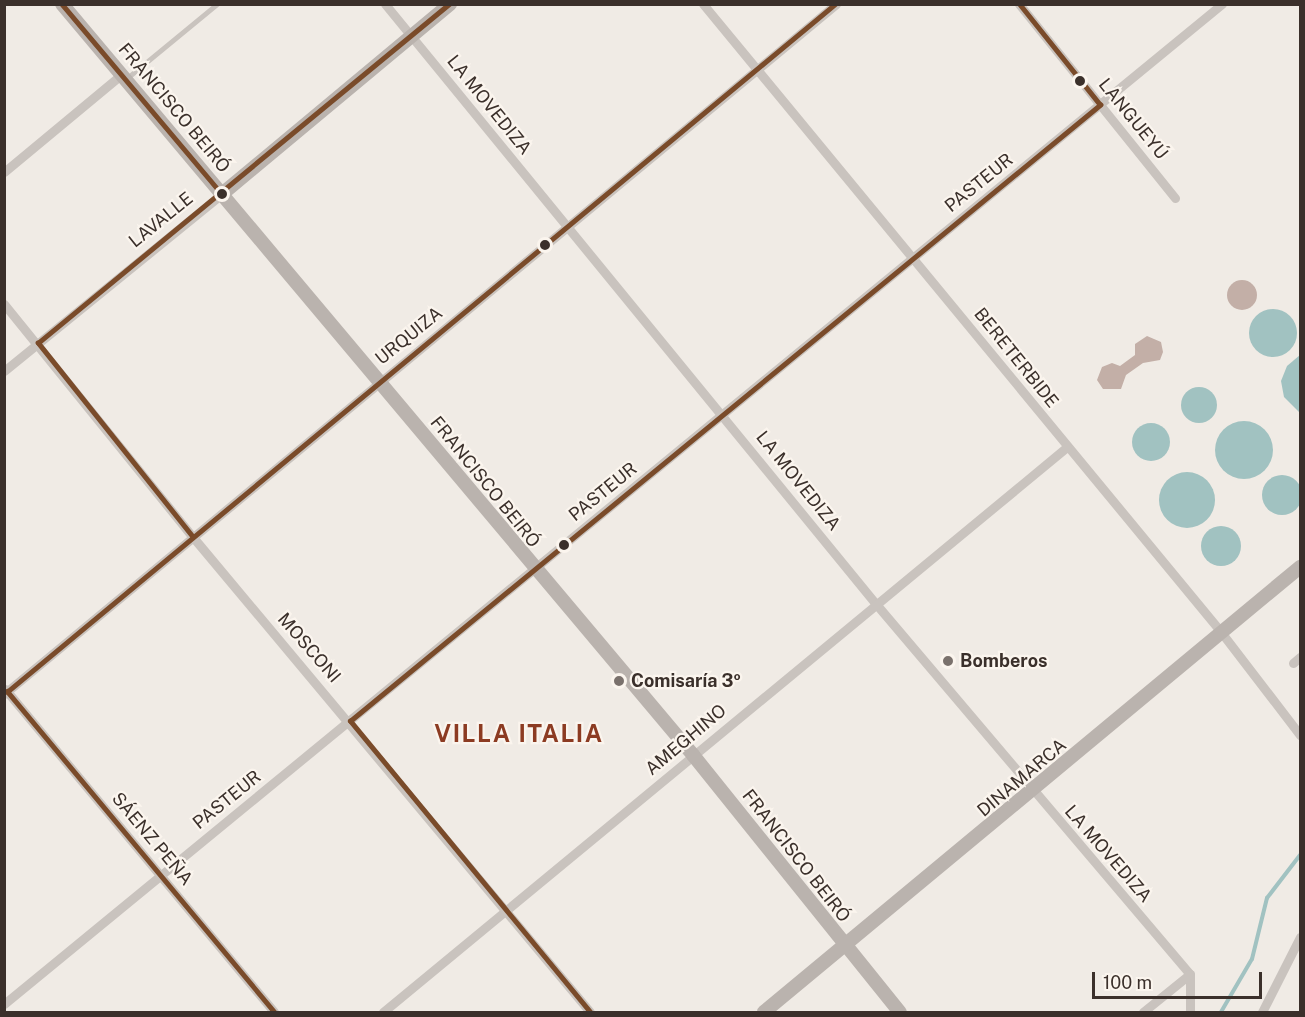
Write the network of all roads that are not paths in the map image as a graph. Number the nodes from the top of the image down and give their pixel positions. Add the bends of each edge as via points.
1 (62, 4) edge
2 (217, 4) edge
3 (385, 4) edge
4 (450, 4) edge
5 (704, 4) edge
6 (836, 4) edge
7 (1019, 4) edge
8 (1222, 4) edge
9 (411, 36) junction
10 (757, 69) junction
11 (124, 77) junction
12 (1100, 105) junction
13 (4, 172) edge
14 (222, 194) junction
15 (1175, 198) dead end
16 (568, 227) junction
17 (913, 259) junction
18 (4, 304) edge
19 (38, 343) junction
20 (4, 371) edge
21 (379, 382) junction
22 (723, 415) junction
23 (1066, 447) junction
24 (192, 536) junction
25 (1300, 567) edge
26 (534, 570) junction
27 (876, 604) junction
28 (1221, 632) junction
29 (6, 691) edge
30 (350, 721) junction
31 (1300, 735) edge
32 (693, 755) junction
33 (1034, 793) junction
34 (161, 875) junction
35 (507, 912) junction
36 (1300, 937) edge
37 (845, 947) junction
38 (1190, 974) junction
39 (4, 1004) edge
40 (274, 1012) edge
41 (383, 1012) edge
42 (590, 1012) edge
43 (764, 1012) edge
44 (900, 1012) edge
45 (1143, 1012) edge
46 (1190, 1012) edge
47 (1262, 1012) edge

1 - 11 street, FRANCISCO BEIRÓ
2 - 11 lane
3 - 9 street, LA MOVEDIZA
4 - 9 street, LAVALLE
5 - 10 street, BERETERBIDE
6 - 10 street, URQUIZA
7 - 12 street, LANGUEYÚ
8 - 12 street, PASTEUR
9 - 14 street, LAVALLE
9 - 16 street, LA MOVEDIZA
10 - 16 street, URQUIZA
10 - 17 street, BERETERBIDE
11 - 13 street
11 - 14 street, FRANCISCO BEIRÓ
12 - 15 street, LANGUEYÚ
12 - 17 street, PASTEUR
14 - 19 street, LAVALLE
14 - 21 street, FRANCISCO BEIRÓ
16 - 21 street, URQUIZA
16 - 22 street, LA MOVEDIZA
17 - 22 street, PASTEUR
17 - 23 street, BERETERBIDE
18 - 19 street, MOSCONI
19 - 20 street, LAVALLE
19 - 24 street, MOSCONI
21 - 24 street, URQUIZA
21 - 26 street, FRANCISCO BEIRÓ
22 - 26 street, PASTEUR
22 - 27 street, LA MOVEDIZA
23 - 27 street, AMEGHINO
23 - 28 street, BERETERBIDE
24 - 29 street, URQUIZA
24 - 30 street, MOSCONI
25 - 28 street, DINAMARCA
26 - 30 street, PASTEUR
26 - 32 street, FRANCISCO BEIRÓ
27 - 32 street, AMEGHINO
27 - 33 street, LA MOVEDIZA
28 - 31 street, BERETERBIDE
28 - 33 street, DINAMARCA
29 - 34 street, SÁENZ PEÑA
30 - 34 street, PASTEUR
30 - 35 street, MOSCONI
32 - 35 street, AMEGHINO
32 - 37 street, FRANCISCO BEIRÓ
33 - 37 street, DINAMARCA
33 - 38 street, LA MOVEDIZA
34 - 39 street, PASTEUR
34 - 40 street, SÁENZ PEÑA
35 - 41 street, AMEGHINO
35 - 42 street, MOSCONI
36 - 47 street
37 - 43 street, DINAMARCA
37 - 44 street, FRANCISCO BEIRÓ
38 - 45 street
38 - 46 street

